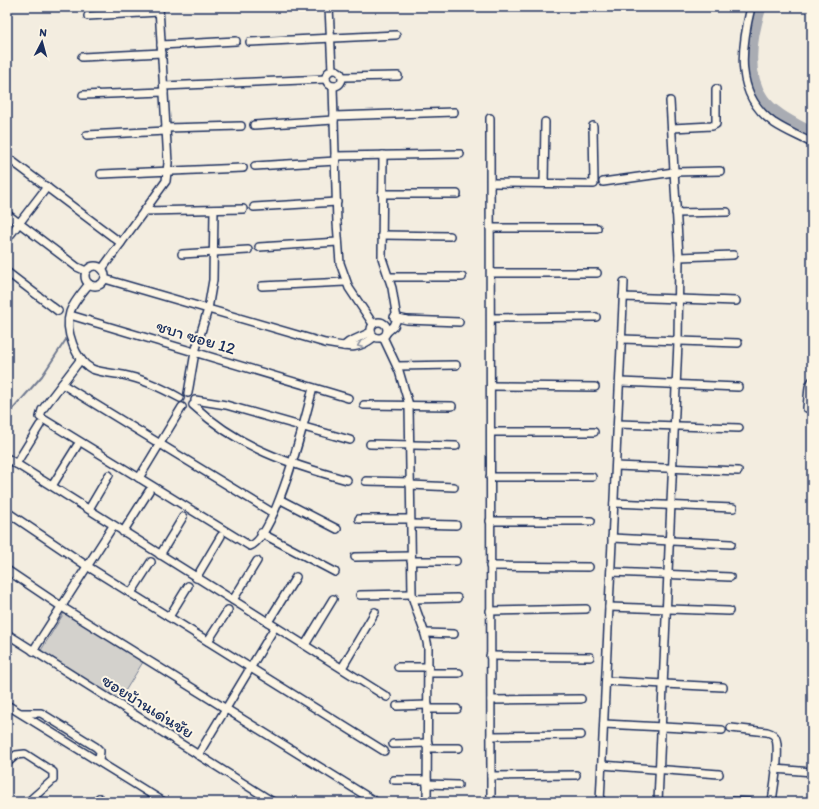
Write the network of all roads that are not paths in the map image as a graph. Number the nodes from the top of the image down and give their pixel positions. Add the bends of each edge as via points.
1 (329, 7) edge
2 (751, 7) edge
3 (159, 10) edge
4 (88, 16) dead end
5 (396, 35) dead end
6 (330, 37) junction
7 (236, 41) dead end
8 (250, 42) dead end
9 (161, 45) junction
10 (162, 53) junction
11 (82, 57) dead end
12 (332, 70) junction
13 (398, 76) dead end
14 (343, 77) junction
15 (326, 79) junction
16 (333, 86) junction
17 (164, 89) junction
18 (716, 89) dead end
19 (83, 95) dead end
20 (670, 101) dead end
21 (454, 112) dead end
22 (334, 118) junction
23 (490, 118) dead end
24 (545, 122) dead end
25 (254, 125) dead end
26 (241, 126) dead end
27 (592, 126) dead end
28 (672, 128) junction
29 (166, 129) junction
30 (87, 135) dead end
31 (812, 143) edge
32 (460, 154) dead end
33 (383, 155) junction
34 (336, 159) junction
35 (12, 161) dead end
36 (255, 166) dead end
37 (244, 168) dead end
38 (720, 170) dead end
39 (168, 172) junction
40 (674, 172) junction
41 (101, 174) dead end
42 (603, 182) dead end
43 (491, 183) junction
44 (544, 183) junction
45 (47, 187) junction
46 (382, 194) junction
47 (457, 194) dead end
48 (337, 202) junction
49 (254, 207) dead end
50 (244, 209) dead end
51 (214, 210) junction
52 (144, 211) junction
53 (727, 212) dead end
54 (676, 213) junction
55 (7, 214) edge
56 (19, 223) junction
57 (490, 228) junction
58 (597, 228) dead end
59 (382, 235) junction
60 (450, 236) dead end
61 (7, 239) edge
62 (338, 242) junction
63 (121, 243) junction
64 (259, 248) dead end
65 (248, 250) dead end
66 (214, 251) junction
67 (182, 254) dead end
68 (733, 255) dead end
69 (679, 257) junction
70 (102, 269) junction
71 (7, 272) edge
72 (86, 272) junction
73 (490, 273) junction
74 (597, 273) dead end
75 (388, 277) junction
76 (462, 277) dead end
77 (105, 279) junction
78 (345, 282) junction
79 (624, 282) dead end
80 (89, 284) junction
81 (262, 286) dead end
82 (624, 297) junction
83 (679, 299) junction
84 (736, 301) dead end
85 (208, 309) junction
86 (58, 311) dead end
87 (70, 314) junction
88 (395, 315) junction
89 (596, 317) dead end
90 (491, 318) junction
91 (459, 322) dead end
92 (373, 324) junction
93 (385, 331) junction
94 (372, 335) junction
95 (622, 339) junction
96 (678, 342) junction
97 (738, 344) dead end
98 (195, 352) junction
99 (80, 359) junction
100 (456, 365) dead end
101 (397, 366) junction
102 (812, 381) edge
103 (620, 382) junction
104 (62, 384) junction
105 (676, 384) junction
106 (491, 386) junction
107 (595, 387) dead end
108 (738, 387) dead end
109 (313, 388) junction
110 (188, 393) junction
111 (180, 398) junction
112 (348, 398) dead end
113 (194, 403) junction
114 (364, 405) dead end
115 (409, 405) junction
116 (452, 406) dead end
117 (182, 407) junction
118 (807, 408) dead end
119 (618, 424) junction
120 (40, 425) dead end
121 (674, 426) junction
122 (303, 427) junction
123 (740, 428) dead end
124 (491, 432) junction
125 (594, 432) dead end
126 (350, 440) dead end
127 (160, 444) junction
128 (370, 444) dead end
129 (410, 445) junction
130 (77, 446) dead end
131 (456, 446) dead end
132 (7, 458) edge
133 (16, 464) junction
134 (291, 464) junction
135 (616, 466) junction
136 (673, 469) junction
137 (738, 471) dead end
138 (109, 475) dead end
139 (490, 477) junction
140 (592, 477) dead end
141 (139, 478) junction
142 (347, 480) dead end
143 (366, 481) dead end
144 (410, 483) junction
145 (52, 486) junction
146 (454, 487) dead end
147 (149, 491) dead end
148 (280, 500) junction
149 (614, 503) junction
150 (671, 507) junction
151 (733, 508) dead end
152 (89, 509) junction
153 (7, 512) edge
154 (273, 513) junction
155 (182, 517) dead end
156 (359, 519) dead end
157 (490, 521) junction
158 (590, 521) dead end
159 (410, 522) junction
160 (456, 525) dead end
161 (112, 526) junction
162 (337, 530) dead end
163 (123, 532) junction
164 (262, 533) junction
165 (221, 536) dead end
166 (612, 538) junction
167 (670, 541) junction
168 (731, 544) dead end
169 (160, 555) junction
170 (355, 557) dead end
171 (411, 558) junction
172 (257, 561) dead end
173 (456, 561) dead end
174 (151, 562) dead end
175 (87, 566) junction
176 (490, 566) junction
177 (589, 567) dead end
178 (7, 570) edge
179 (335, 572) dead end
180 (611, 572) junction
181 (669, 575) junction
182 (296, 577) dead end
183 (730, 577) dead end
184 (196, 578) junction
185 (188, 586) dead end
186 (131, 593) junction
187 (360, 595) dead end
188 (412, 596) junction
189 (457, 598) dead end
190 (333, 599) dead end
191 (232, 600) junction
192 (62, 607) junction
193 (609, 607) junction
194 (586, 609) dead end
195 (668, 609) junction
196 (228, 610) dead end
197 (490, 610) junction
198 (729, 611) dead end
199 (375, 612) dead end
200 (169, 617) junction
201 (268, 622) junction
202 (275, 627) junction
203 (426, 633) junction
204 (7, 634) edge
205 (454, 634) dead end
206 (208, 641) junction
207 (305, 645) junction
208 (32, 651) junction
209 (490, 656) junction
210 (590, 657) dead end
211 (251, 667) junction
212 (398, 667) dead end
213 (342, 668) junction
214 (429, 670) junction
215 (459, 673) dead end
216 (606, 681) junction
217 (664, 684) junction
218 (724, 687) dead end
219 (387, 697) dead end
220 (582, 699) dead end
221 (491, 700) junction
222 (7, 705) edge
223 (397, 706) dead end
224 (428, 707) junction
225 (226, 709) junction
226 (456, 710) dead end
227 (21, 713) junction
228 (604, 724) junction
229 (662, 727) junction
230 (731, 728) dead end
231 (722, 730) dead end
232 (581, 735) dead end
233 (490, 736) junction
234 (393, 744) dead end
235 (428, 745) junction
236 (459, 748) dead end
237 (384, 751) dead end
238 (198, 755) junction
239 (99, 761) junction
240 (7, 763) edge
241 (602, 765) junction
242 (660, 769) junction
243 (775, 769) junction
244 (812, 772) edge
245 (719, 774) dead end
246 (576, 775) dead end
247 (491, 776) junction
248 (394, 780) dead end
249 (427, 782) junction
250 (458, 785) dead end
251 (726, 800) dead end
252 (28, 802) edge
253 (164, 802) edge
254 (273, 802) edge
255 (376, 802) edge
256 (427, 802) edge
257 (490, 802) edge
258 (600, 802) edge
259 (658, 802) edge
260 (749, 802) edge
261 (772, 802) edge

1 - 6 street
2 - 31 street via 745,40 745,86 751,99 765,116
3 - 4 street
3 - 9 street
5 - 6 street
6 - 8 street
6 - 12 street
7 - 9 street
9 - 10 street
10 - 11 street
10 - 17 street
12 - 14 street via 340,72
12 - 15 street via 327,73
13 - 14 street
14 - 16 street via 340,84
15 - 16 street via 328,84
15 - 17 street
16 - 22 street
17 - 19 street
17 - 29 street
18 - 28 street via 716,124
20 - 28 street
21 - 22 street
22 - 25 street
22 - 34 street
23 - 43 street
24 - 44 street
26 - 29 street
27 - 44 street via 594,184
28 - 40 street
29 - 30 street
29 - 39 street
32 - 33 street
33 - 34 street
33 - 46 street
34 - 36 street
34 - 48 street
35 - 45 street
37 - 39 street
38 - 40 street
39 - 41 street
39 - 52 street via 163,186
40 - 42 street
40 - 54 street
43 - 44 street
43 - 57 street
45 - 56 street
45 - 63 street
46 - 47 street
46 - 59 street
48 - 49 street
48 - 62 street
50 - 51 street
51 - 52 street
51 - 66 street
52 - 63 street
53 - 54 street
54 - 69 street
55 - 56 street
56 - 61 street
56 - 72 street
57 - 58 street
57 - 73 street
59 - 60 street
59 - 75 street via 383,262
62 - 64 street
62 - 78 street
63 - 70 street
65 - 66 street
66 - 67 street
66 - 85 street
68 - 69 street
69 - 83 street
70 - 72 street via 94,266
70 - 77 street
71 - 86 street
72 - 80 street
73 - 74 street
73 - 90 street
75 - 76 street
75 - 88 street
77 - 80 street via 98,286
77 - 85 street
78 - 81 street
78 - 92 street
79 - 82 street
80 - 87 street
82 - 83 street
82 - 95 street
83 - 84 street
83 - 96 street
85 - 94 street via 318,341 344,346 357,347
85 - 98 street
87 - 98 street, ชบา ซอย 12
87 - 99 street via 69,329
88 - 91 street
88 - 93 street
89 - 90 street
90 - 106 street
92 - 93 street via 379,322
92 - 94 street
93 - 94 street
93 - 101 street
95 - 96 street
95 - 103 street
96 - 97 street
96 - 105 street
98 - 109 street, ชบา ซอย 12
98 - 110 street
99 - 104 street
99 - 111 street via 91,368 136,378
100 - 101 street
101 - 115 street
102 - 118 street
103 - 105 street
103 - 119 street
104 - 127 street
104 - 141 street via 42,410 40,417
105 - 108 street
105 - 121 street
106 - 107 street
106 - 124 street
109 - 112 street, ชบา ซอย 12
109 - 122 street
110 - 111 street
110 - 113 street via 194,396
111 - 117 street
113 - 117 street via 188,408
113 - 122 street via 226,405
113 - 134 street via 237,439
114 - 115 street
115 - 116 street
115 - 129 street
117 - 127 street
119 - 121 street
119 - 135 street
120 - 133 street
121 - 123 street
121 - 136 street
122 - 126 street
122 - 134 street
124 - 125 street
124 - 139 street
127 - 141 street
127 - 154 street
128 - 129 street
129 - 131 street
129 - 144 street
130 - 145 street
132 - 133 street
133 - 145 street
134 - 142 street
134 - 148 street
135 - 136 street
135 - 149 street
136 - 137 street
136 - 150 street
138 - 152 street
139 - 140 street
139 - 157 street
141 - 164 street via 247,545 252,545
143 - 144 street
144 - 146 street
144 - 159 street
145 - 152 street
147 - 163 street
148 - 154 street
148 - 162 street
149 - 150 street
149 - 166 street
150 - 151 street
150 - 167 street
152 - 161 street
153 - 175 street
154 - 164 street
155 - 169 street
156 - 159 street
157 - 158 street
157 - 176 street
159 - 160 street
159 - 171 street
161 - 163 street
161 - 175 street
163 - 169 street
164 - 179 street
165 - 184 street
166 - 167 street
166 - 180 street
167 - 168 street
167 - 181 street
169 - 184 street
170 - 171 street
171 - 173 street
171 - 188 street
172 - 191 street
174 - 186 street
175 - 186 street
175 - 192 street
176 - 177 street
176 - 197 street
178 - 192 street
180 - 181 street
180 - 193 street
181 - 183 street
181 - 195 street
182 - 201 street
184 - 191 street
185 - 200 street
186 - 200 street
187 - 188 street
188 - 189 street
188 - 203 street via 415,610
190 - 207 street
191 - 201 street
192 - 208 street
192 - 225 street
193 - 195 street
193 - 216 street
194 - 197 street
195 - 198 street
195 - 217 street
196 - 206 street
197 - 209 street
199 - 213 street
200 - 206 street
201 - 202 street
202 - 207 street
202 - 211 street
203 - 205 street
203 - 214 street
204 - 208 street, ซอยบ้านเด่นชัย
206 - 211 street
207 - 213 street
208 - 238 street, ซอยบ้านเด่นชัย
209 - 210 street
209 - 221 street
211 - 225 street
211 - 237 street
212 - 214 street
213 - 219 street
214 - 215 street
214 - 224 street
216 - 217 street
216 - 228 street
217 - 218 street
217 - 229 street
220 - 221 street
221 - 233 street
222 - 227 street
223 - 224 street
224 - 226 street
224 - 235 street
225 - 238 street
225 - 255 street
227 - 239 street
227 - 239 street via 36,712 53,720 96,747 100,751
228 - 229 street
228 - 241 street
229 - 231 street
229 - 242 street
230 - 243 street via 772,734 776,739 777,748
232 - 233 street
233 - 247 street
234 - 235 street
235 - 236 street
235 - 249 street
238 - 254 street, ซอยบ้านเด่นชัย
239 - 253 street
240 - 252 street via 16,755 24,754 53,772 53,780
241 - 242 street
241 - 258 street
242 - 245 street
242 - 259 street
243 - 244 street
243 - 261 street
246 - 247 street
247 - 257 street
248 - 249 street
249 - 250 street
249 - 256 street
251 - 260 street

